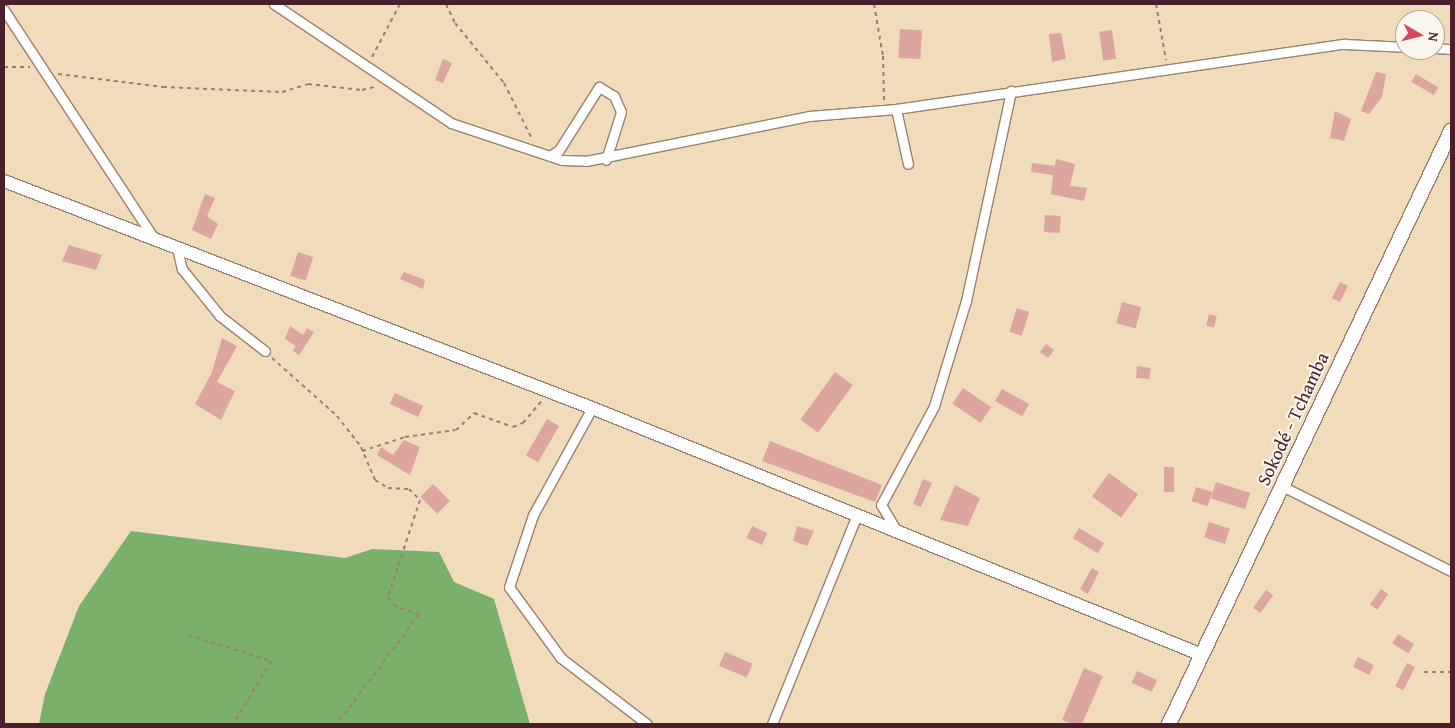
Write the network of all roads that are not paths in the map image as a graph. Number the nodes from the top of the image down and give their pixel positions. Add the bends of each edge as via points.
1 (274, 4) edge
2 (4, 10) edge
3 (1395, 47) edge
4 (1011, 91) junction
5 (896, 109) junction
6 (1451, 131) edge
7 (550, 156) junction
8 (606, 160) junction
9 (908, 164) dead end
10 (4, 181) edge
11 (156, 241) junction
12 (177, 248) junction
13 (265, 351) road end
14 (592, 408) junction
15 (1282, 486) junction
16 (857, 515) junction
17 (899, 536) junction
18 (1451, 571) edge
19 (1202, 656) junction
20 (647, 724) edge
21 (772, 724) edge
22 (1169, 724) edge

1 - 7 street via 388,84 467,130
2 - 11 street via 28,40 41,68
3 - 4 street via 1344,44
4 - 5 street
4 - 17 street via 966,301 934,406 881,506
5 - 8 street via 881,108 708,134
5 - 9 street
6 - 15 main road, Sokodé - Tchamba
7 - 8 street
7 - 8 street via 559,150 599,87 614,96 622,116
10 - 11 main road
11 - 12 main road
12 - 13 street via 182,269 220,316
12 - 14 main road
14 - 16 main road
14 - 20 street via 533,515 509,586 561,658
15 - 18 street
15 - 19 main road, Sokodé - Tchamba
16 - 17 main road
16 - 21 street
17 - 19 main road
19 - 22 main road, Sokodé - Tchamba

